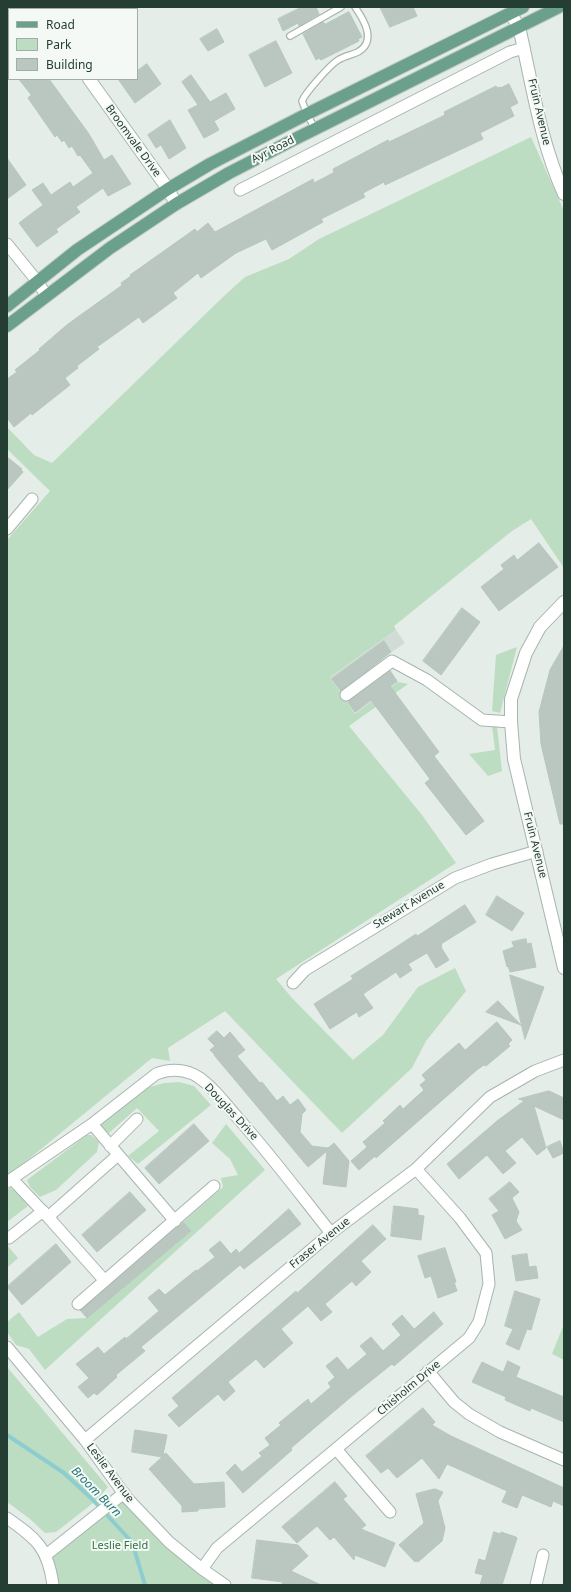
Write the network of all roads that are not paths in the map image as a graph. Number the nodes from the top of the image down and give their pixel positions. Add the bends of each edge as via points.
1 (341, 7) edge
2 (355, 7) edge
3 (523, 7) edge
4 (559, 7) edge
5 (509, 10) edge
6 (519, 27) junction
7 (290, 36) dead end
8 (524, 48) junction
9 (90, 80) edge
10 (307, 114) junction
11 (315, 129) junction
12 (168, 189) junction
13 (240, 190) dead end
14 (564, 194) edge
15 (176, 204) junction
16 (7, 244) edge
17 (37, 281) junction
18 (46, 296) junction
19 (7, 306) edge
20 (7, 326) edge
21 (32, 499) dead end
22 (7, 529) edge
23 (564, 602) edge
24 (346, 695) dead end
25 (511, 722) junction
26 (537, 851) junction
27 (564, 968) edge
28 (293, 983) dead end
29 (564, 1060) edge
30 (137, 1120) dead end
31 (92, 1124) junction
32 (110, 1146) junction
33 (118, 1154) junction
34 (416, 1169) junction
35 (9, 1180) edge
36 (214, 1186) dead end
37 (46, 1214) junction
38 (175, 1221) junction
39 (331, 1233) junction
40 (9, 1238) dead end
41 (105, 1280) junction
42 (78, 1304) dead end
43 (7, 1347) edge
44 (428, 1371) junction
45 (85, 1440) junction
46 (336, 1449) junction
47 (564, 1460) edge
48 (124, 1493) junction
49 (390, 1512) dead end
50 (7, 1518) edge
51 (46, 1555) junction
52 (543, 1555) dead end
53 (202, 1569) junction
54 (53, 1585) edge
55 (225, 1585) edge
56 (536, 1585) edge

1 - 7 lane
2 - 10 lane via 367,28 369,38 366,45 358,52 338,60 305,93 302,101
3 - 5 main road, Ayr Road
4 - 6 main road, Ayr Road
5 - 6 street, Fruin Avenue
5 - 10 main road, Ayr Road
6 - 8 street, Fruin Avenue
6 - 11 main road, Ayr Road
8 - 13 street, Ayr Road via 510,52
8 - 14 street, Fruin Avenue via 542,135
9 - 12 street, Broomvale Drive
10 - 11 lane
10 - 12 main road, Ayr Road via 210,164
11 - 15 main road, Ayr Road via 229,173
12 - 15 street, Broomvale Drive
12 - 17 main road, Ayr Road via 77,250
15 - 18 main road, Ayr Road via 110,248
16 - 17 street
17 - 18 street
17 - 19 main road, Ayr Road
18 - 20 main road, Ayr Road
21 - 22 street
23 - 25 street, Fruin Avenue via 540,627 526,653 511,699
24 - 25 street via 392,661 427,680 482,720
25 - 26 street, Fruin Avenue via 514,759
26 - 27 street, Fruin Avenue
26 - 28 street, Stewart Avenue via 455,878 305,970
29 - 34 street, Fraser Avenue via 535,1071 490,1097
30 - 32 street
31 - 32 street
31 - 35 street, Douglas Drive
31 - 39 street, Douglas Drive via 156,1074 166,1070 192,1074 206,1083 260,1143
32 - 33 street
33 - 37 street
33 - 38 street
34 - 39 street, Fraser Avenue
34 - 44 street, Chisholm Drive via 460,1218 486,1253 489,1284 479,1322 470,1338
35 - 37 street
36 - 38 street
37 - 40 street
37 - 41 street
38 - 41 street
39 - 45 street, Fraser Avenue
41 - 42 street
43 - 45 street, Leslie Avenue
44 - 46 street, Chisholm Drive
44 - 47 street via 454,1402 469,1414 500,1432
45 - 48 street, Leslie Avenue
46 - 49 street
46 - 53 street, Chisholm Drive via 217,1548
48 - 51 street
48 - 53 street, Leslie Avenue via 169,1542
50 - 51 street via 38,1542
51 - 54 street
52 - 56 street
53 - 55 street, Leslie Avenue

